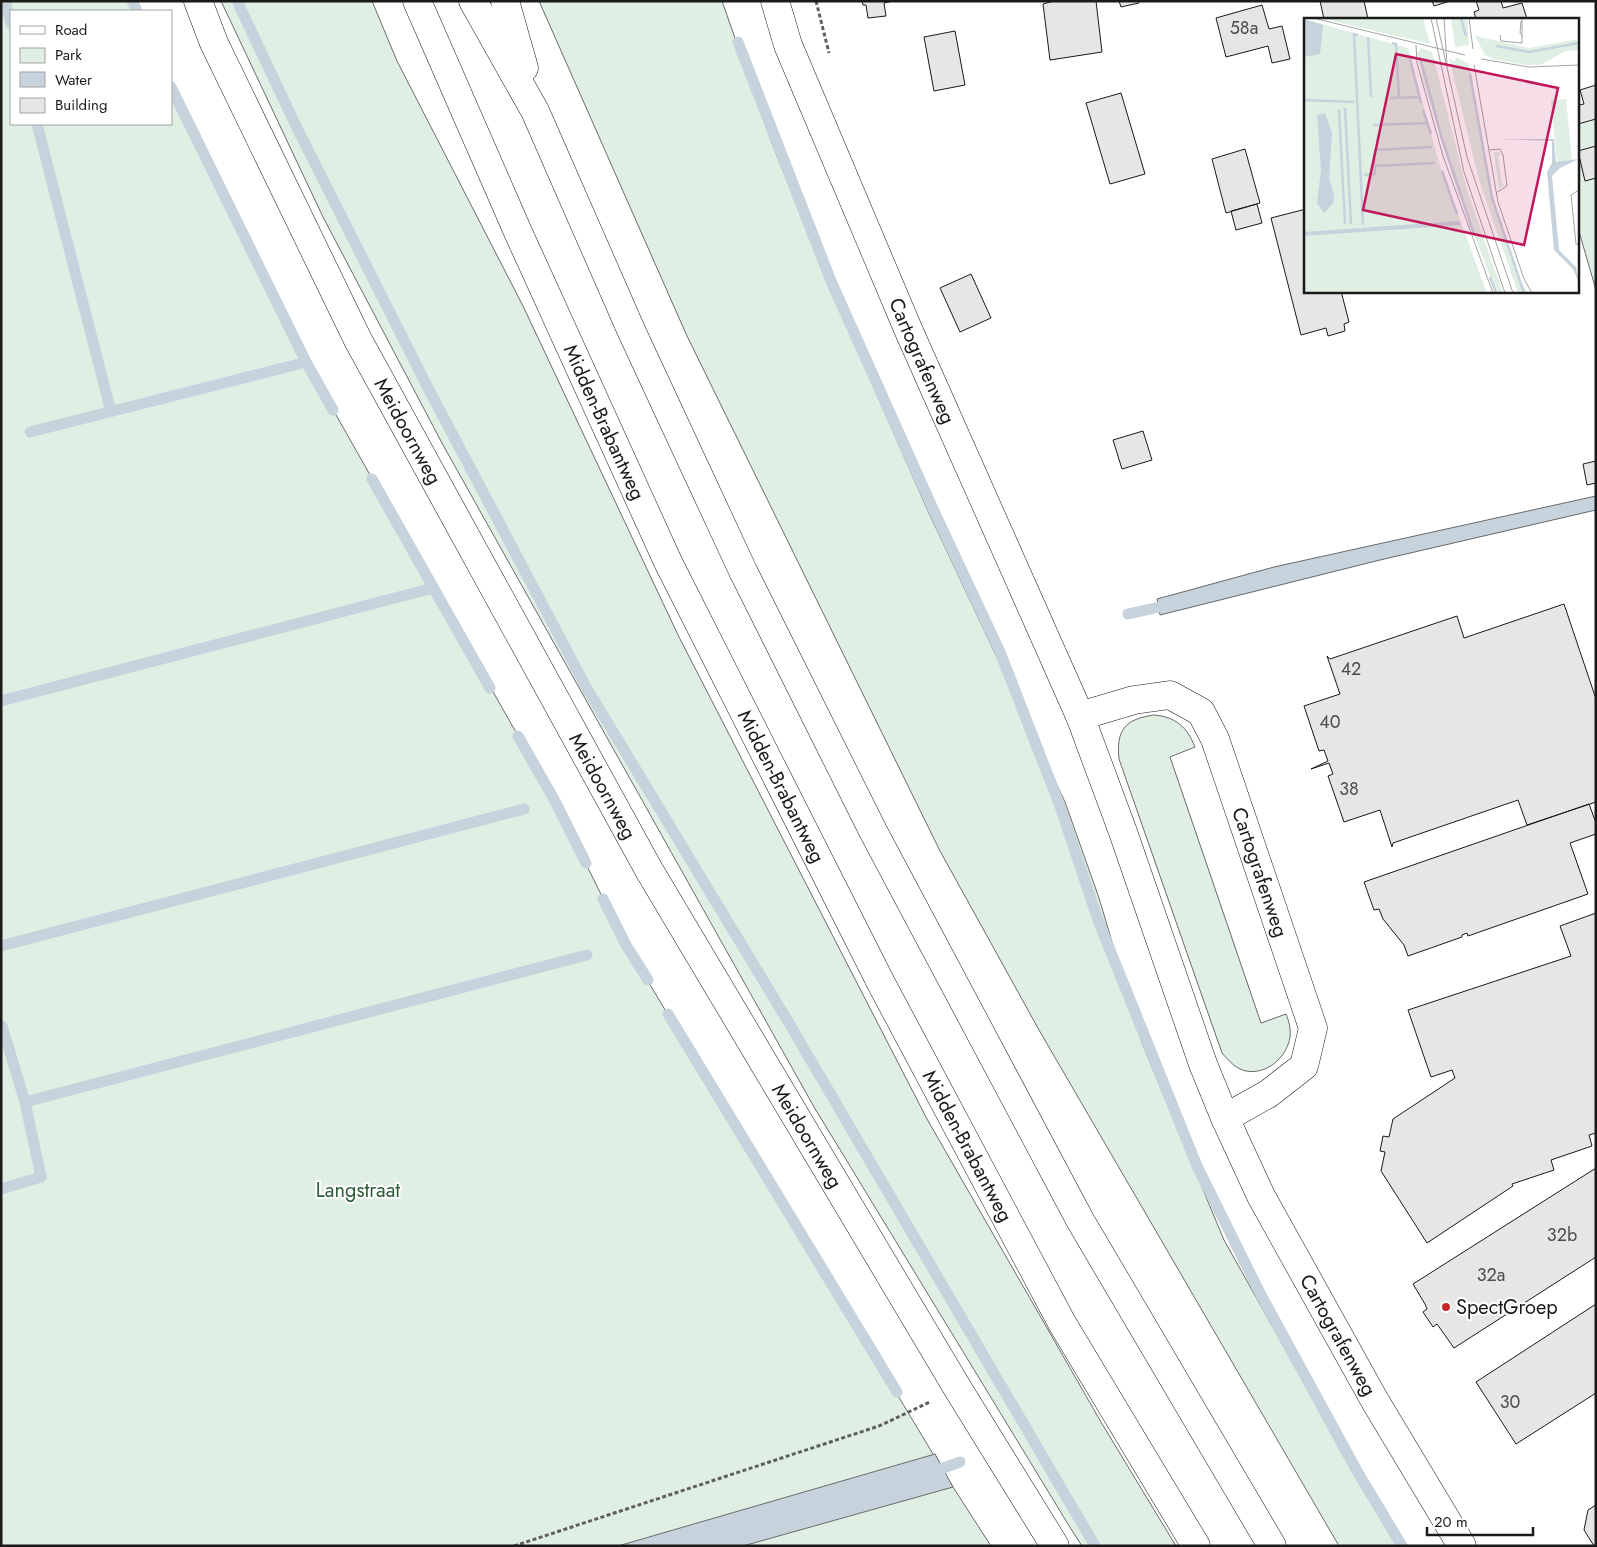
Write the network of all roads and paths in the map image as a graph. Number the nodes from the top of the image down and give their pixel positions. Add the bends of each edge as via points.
1 (198, 1) edge
2 (417, 1) edge
3 (473, 1) edge
4 (505, 1) edge
5 (775, 1) edge
6 (536, 111) junction
7 (1080, 716) junction
8 (1225, 1118) junction
9 (958, 1389) junction
10 (514, 1546) edge
11 (1055, 1546) edge
12 (1196, 1546) edge
13 (1272, 1546) edge
14 (1462, 1546) edge

1 - 9 main road, Meidoornweg via 214,43 358,340 650,870
2 - 12 main road, Midden-Brabantweg via 668,562 881,983 1062,1323
3 - 6 main road
4 - 6 main road
5 - 7 main road, Cartografenweg via 788,45 908,329
6 - 13 main road via 631,330 743,571 873,832 1080,1220
7 - 8 main road, Cartografenweg
7 - 8 main road, Cartografenweg via 1134,700 1170,695 1201,712 1215,740 1313,1028 1304,1066 1268,1094
8 - 14 main road, Cartografenweg via 1260,1196 1375,1401
9 - 10 path via 879,1426
9 - 11 main road, Meidoornweg

